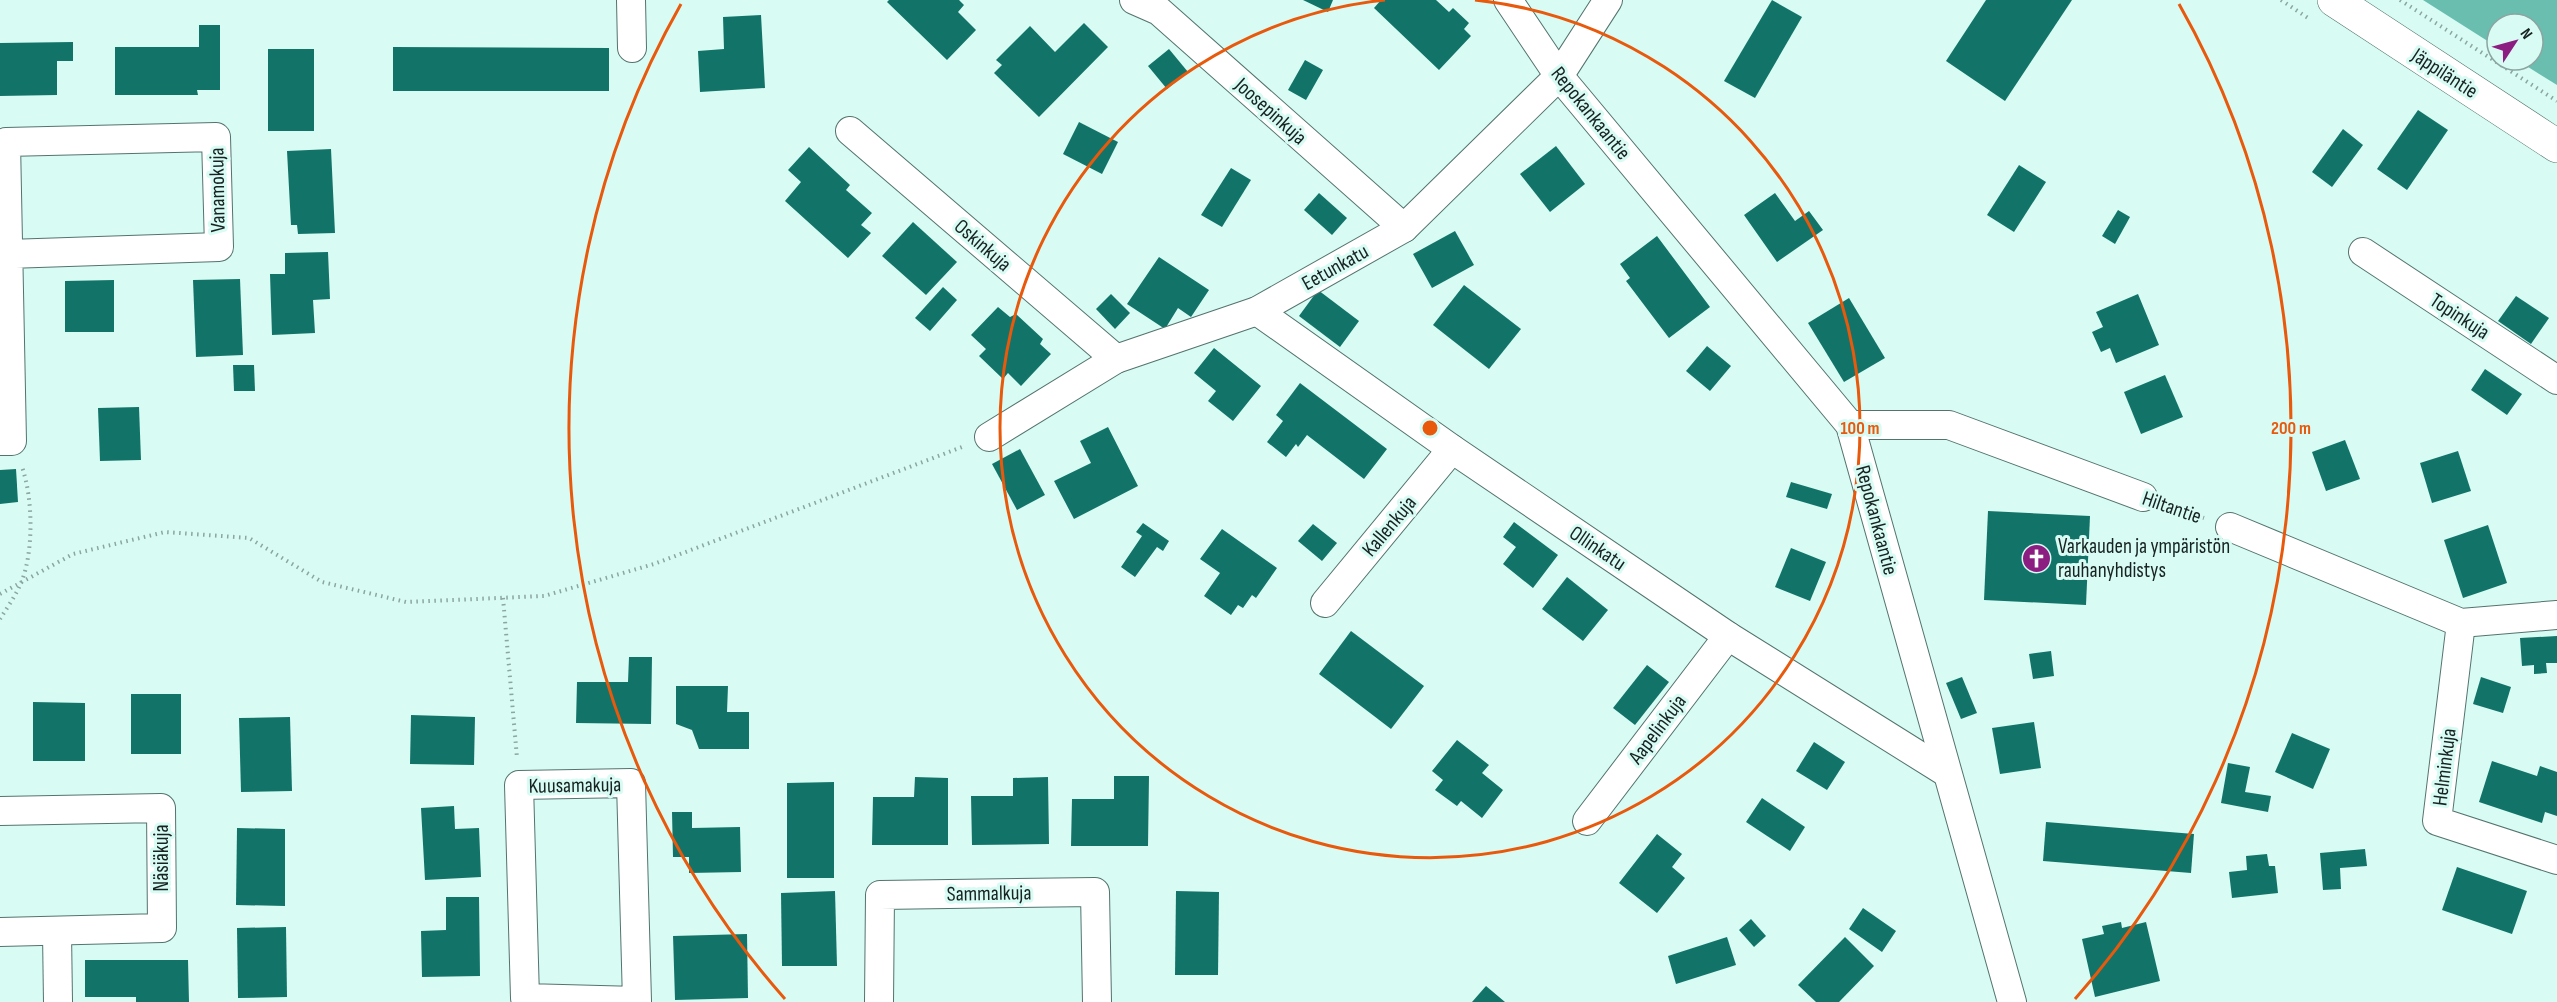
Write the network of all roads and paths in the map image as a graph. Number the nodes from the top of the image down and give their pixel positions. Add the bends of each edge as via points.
1 (631, 0) edge
2 (1134, 0) edge
3 (1508, 0) edge
4 (1608, 0) edge
5 (2334, 0) edge
6 (2400, 0) edge
7 (632, 48) dead end
8 (1559, 76) junction
9 (2557, 101) edge
10 (850, 131) dead end
11 (2557, 146) edge
12 (1404, 228) junction
13 (2363, 252) dead end
14 (8, 254) junction
15 (4, 298) edge
16 (1257, 311) junction
17 (1116, 359) junction
18 (2557, 380) edge
19 (1850, 425) junction
20 (989, 437) joint
21 (6, 441) edge
22 (1452, 450) junction
23 (2143, 497) joint
24 (2230, 527) joint
25 (21, 583) junction
26 (0, 594) edge
27 (503, 598) junction
28 (1325, 603) dead end
29 (2557, 615) edge
30 (0, 620) edge
31 (2461, 623) junction
32 (1728, 636) junction
33 (1947, 773) junction
34 (519, 785) junction
35 (0, 811) edge
36 (1587, 821) dead end
37 (2557, 860) edge
38 (0, 932) edge
39 (57, 932) junction
40 (58, 1002) edge
41 (637, 1002) edge
42 (879, 1002) edge
43 (1097, 1002) edge
44 (2012, 1002) edge

1 - 7 street
2 - 12 street, Joosepinkuja via 1159,11
3 - 8 street, Repokankaantie
4 - 8 street, Eetunkatu
5 - 11 main road, Jäppiläntie
6 - 9 path
8 - 12 street, Eetunkatu
8 - 19 street, Repokankaantie
10 - 17 street, Oskinkuja
12 - 16 street, Eetunkatu
13 - 18 street, Topinkuja
14 - 14 street, Vanamokuja via 6,142 216,137 219,247
14 - 15 street, Vanamokuja
15 - 21 street, Vanamokuja
16 - 17 street, Eetunkatu
16 - 22 street, Ollinkatu
17 - 20 street, Eetunkatu
19 - 23 street, Hiltantie via 1949,425
19 - 33 street, Repokankaantie
20 - 27 path via 654,564 544,596
21 - 25 path via 25,477 31,540
22 - 28 street, Kallenkuja
22 - 32 street, Ollinkatu
23 - 24 path, Hiltantie
24 - 31 street
25 - 26 path
25 - 27 path via 73,554 165,532 249,538 322,582 406,602
25 - 30 path
27 - 34 path
29 - 31 street
31 - 37 street, Helminkuja via 2437,821
32 - 33 street, Ollinkatu
32 - 36 street, Aapelinkuja
33 - 44 street, Repokankaantie
34 - 41 street, Kuusamakuja via 525,998
34 - 41 street, Kuusamakuja via 631,783
35 - 39 street, Näsiäkuja via 161,808 162,928
38 - 39 street, Näsiäkuja
39 - 40 street
42 - 43 street, Sammalkuja via 880,895 1095,892

